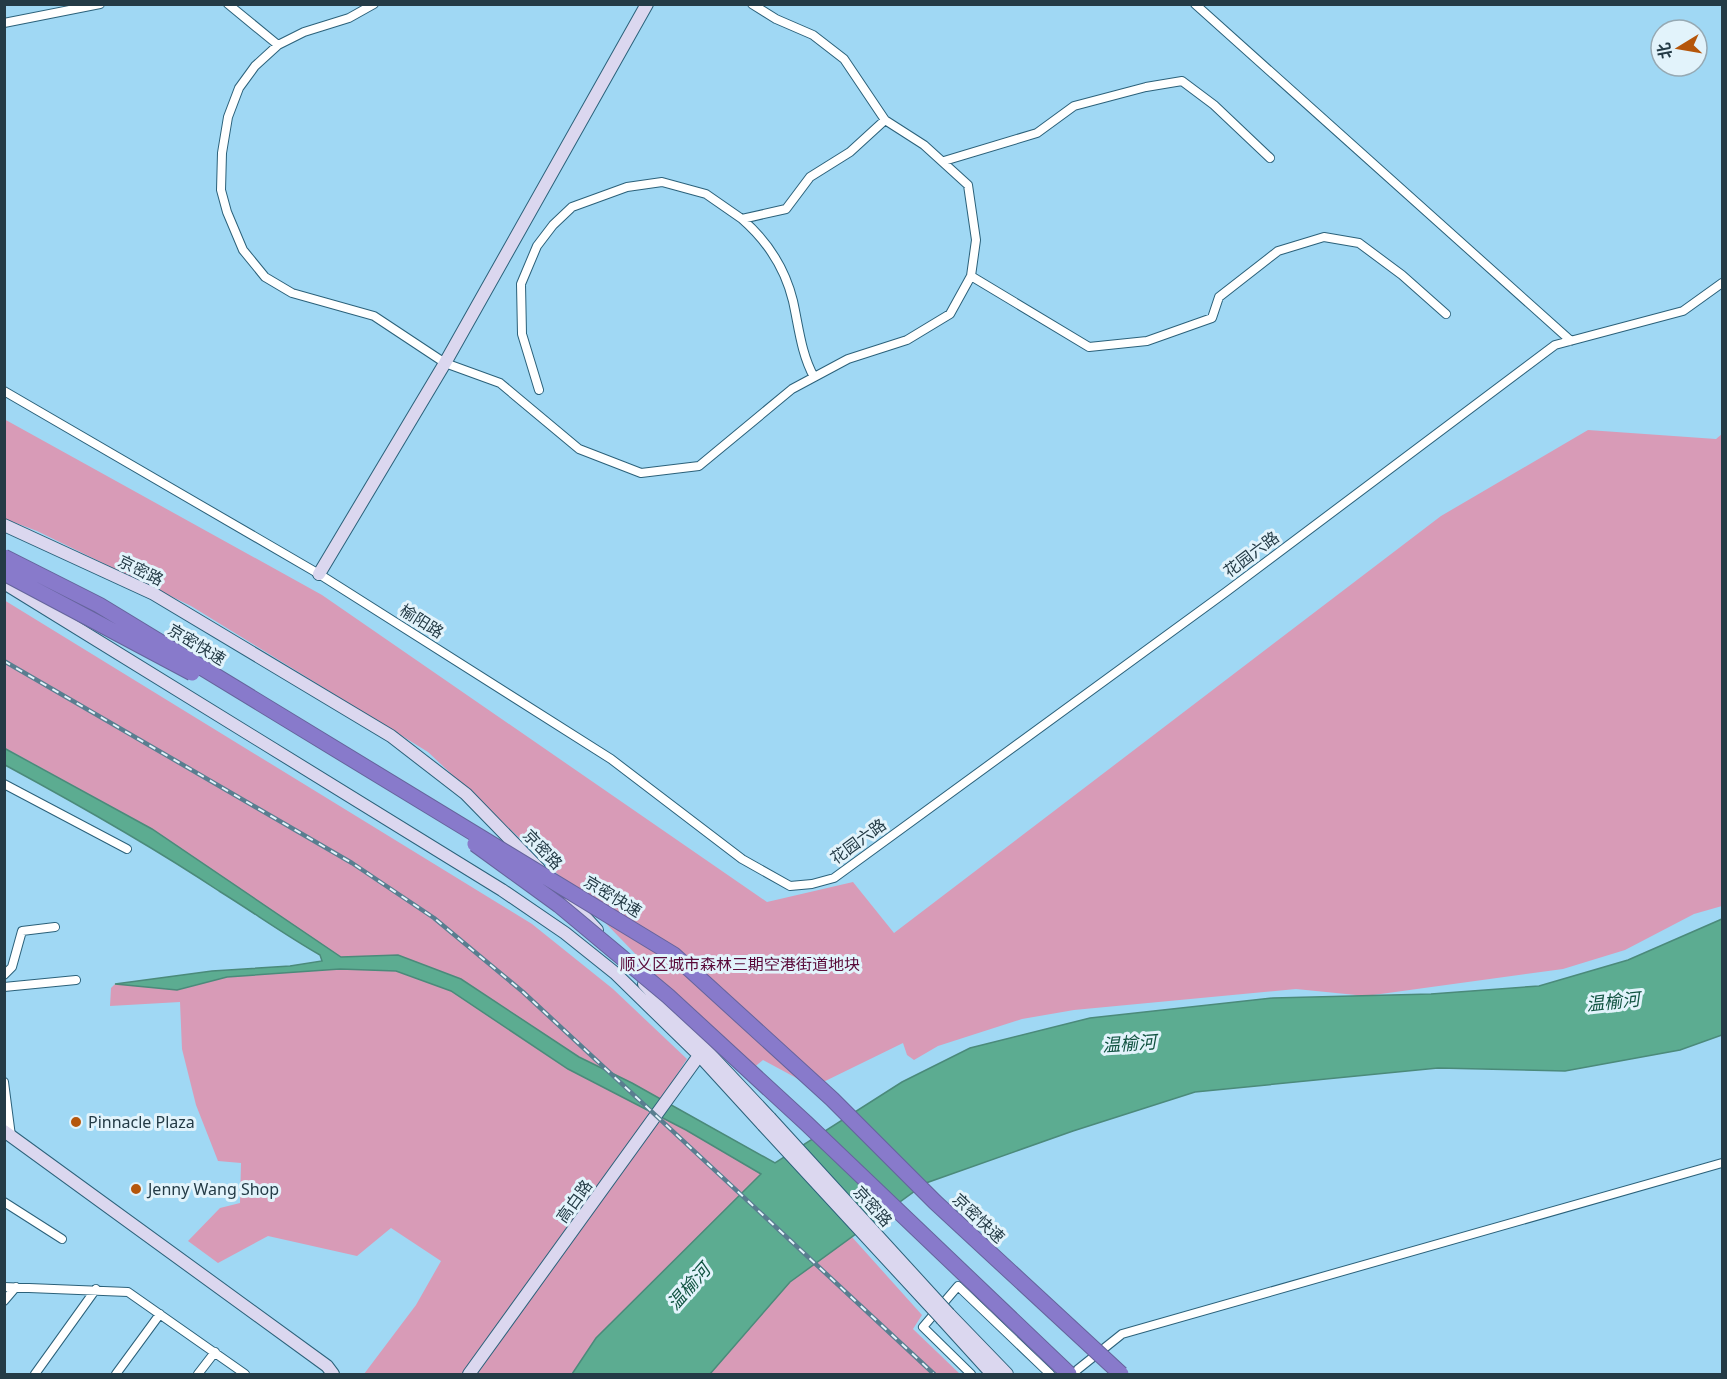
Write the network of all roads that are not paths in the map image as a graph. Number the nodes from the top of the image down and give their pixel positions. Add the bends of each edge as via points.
1 (99, 4) edge
2 (228, 4) edge
3 (374, 4) edge
4 (647, 4) edge
5 (753, 4) edge
6 (1195, 4) edge
7 (4, 23) edge
8 (278, 45) junction
9 (885, 120) junction
10 (1270, 158) dead end
11 (944, 161) dead end
12 (742, 219) junction
13 (971, 276) junction
14 (1722, 283) edge
15 (1446, 314) dead end
16 (1571, 341) junction
17 (445, 363) junction
18 (814, 377) junction
19 (539, 390) dead end
20 (4, 391) edge
21 (4, 525) edge
22 (4, 557) edge
23 (4, 573) edge
24 (319, 574) junction
25 (4, 583) edge
26 (4, 784) edge
27 (127, 849) dead end
28 (812, 884) joint
29 (55, 927) dead end
30 (4, 975) edge
31 (76, 980) dead end
32 (4, 987) edge
33 (702, 1051) junction
34 (4, 1082) edge
35 (8, 1134) edge
36 (1722, 1163) edge
37 (4, 1202) edge
38 (62, 1239) dead end
39 (4, 1287) edge
40 (16, 1287) junction
41 (96, 1289) junction
42 (4, 1301) edge
43 (160, 1314) junction
44 (945, 1317) junction
45 (215, 1352) junction
46 (35, 1374) edge
47 (116, 1374) edge
48 (198, 1374) edge
49 (245, 1374) edge
50 (333, 1374) edge
51 (469, 1374) edge
52 (971, 1374) edge
53 (992, 1374) edge
54 (1007, 1374) edge
55 (1050, 1374) edge
56 (1070, 1374) edge
57 (1121, 1374) edge

1 - 7 street
2 - 8 street
3 - 8 street
4 - 17 main road
5 - 9 street via 813,35 844,59
6 - 16 street
8 - 17 street via 239,88 228,117 221,190 243,250 265,277 292,293 374,316
9 - 12 street via 850,152 810,177 786,208
9 - 13 street via 924,145 968,185 976,240
10 - 11 street via 1214,105 1182,81 1074,106 1036,133
12 - 18 street via 762,237 782,271 804,359
12 - 19 street via 706,194 662,182 627,187 572,207 537,246 521,285 522,334
13 - 15 street via 1089,347 1147,341 1212,318 1219,297 1278,251 1324,237 1359,243
13 - 18 street via 950,314 907,340 848,359
14 - 16 street, 花园六路 via 1683,311
16 - 28 street, 花园六路 via 1555,345 1226,592 834,878
17 - 18 street via 500,383 579,449 641,473 699,466 792,389
17 - 24 main road
20 - 24 street, 榆阳路
21 - 33 main road, 京密路 via 154,594 391,736 466,794 584,915
22 - 57 highway, 京密快速, bridge via 99,605 674,955
23 - 56 highway, 京密快速, bridge via 318,741 450,826 559,905 668,996
24 - 28 street, 榆阳路 via 611,759 742,859 790,886
25 - 33 main road, 京密路 via 502,890 565,933
26 - 27 street
29 - 30 street via 22,931 12,967
31 - 32 street
33 - 44 main road, 京密路, bridge
33 - 51 main road, 高白路
34 - 35 street
35 - 50 main road via 318,1359
36 - 56 street via 1122,1334
37 - 38 street
39 - 40 street
40 - 41 street
40 - 42 street
41 - 43 street via 128,1293
41 - 46 street
43 - 45 street
43 - 47 street
44 - 53 main road, 京密路
44 - 54 main road, 京密路
45 - 48 street
45 - 49 street
52 - 55 street via 923,1327 958,1286

